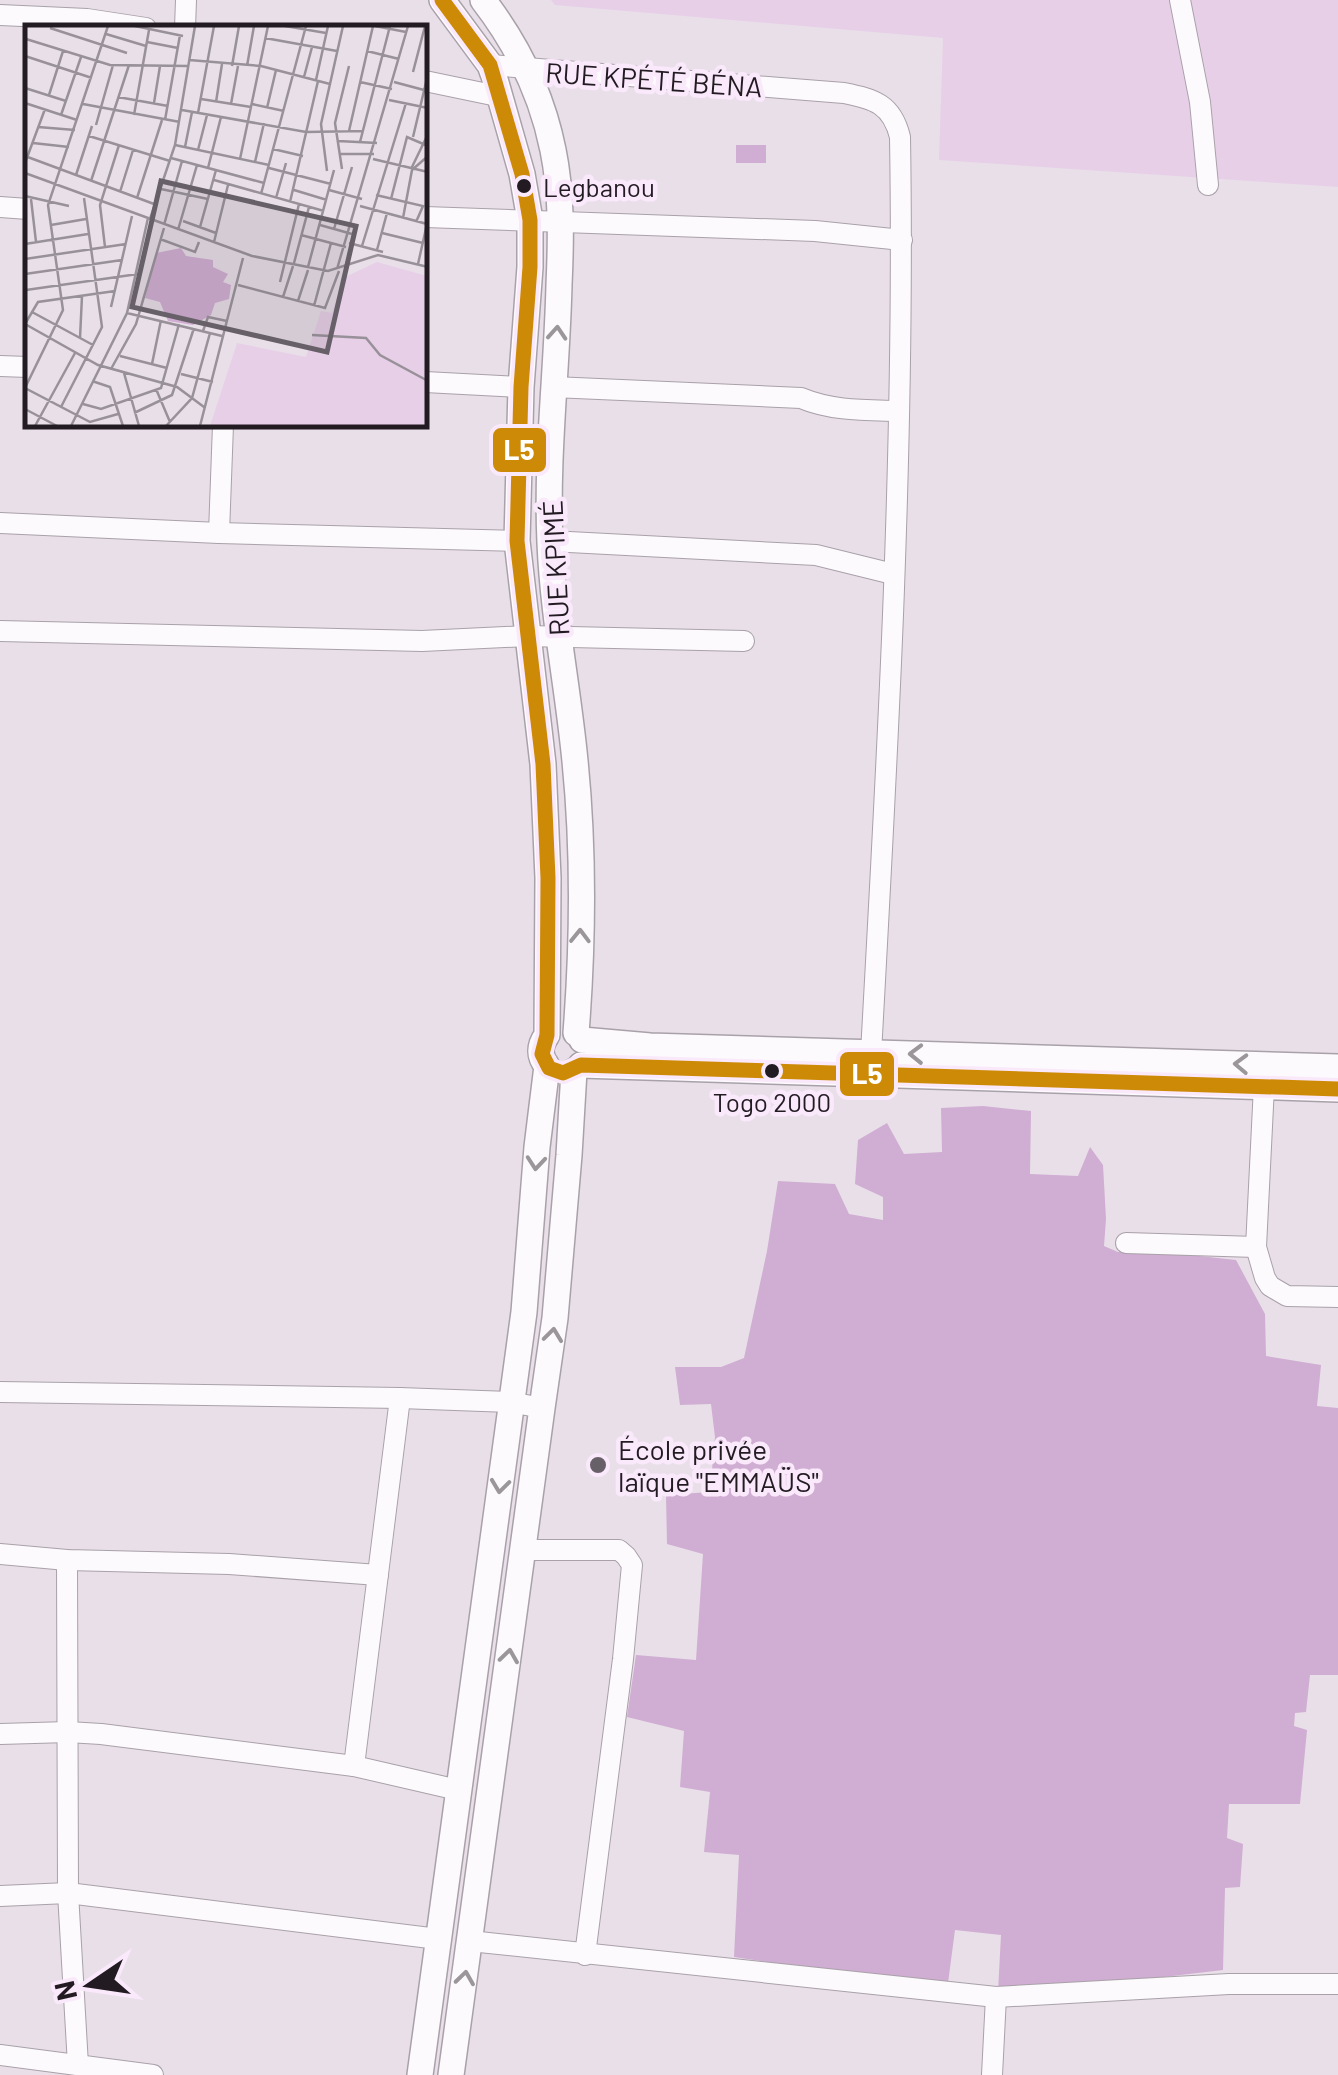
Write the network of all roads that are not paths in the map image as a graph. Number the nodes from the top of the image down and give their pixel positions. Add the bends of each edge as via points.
1 (186, 0) edge
2 (442, 0) edge
3 (483, 0) edge
4 (1180, 0) edge
5 (0, 15) edge
6 (86, 24) edge
7 (185, 25) edge
8 (490, 65) junction
9 (527, 70) junction
10 (428, 82) edge
11 (502, 97) junction
12 (1208, 185) dead end
13 (0, 207) edge
14 (25, 209) edge
15 (428, 217) edge
16 (530, 220) junction
17 (562, 221) junction
18 (902, 240) junction
19 (0, 366) edge
20 (25, 367) edge
21 (428, 382) edge
22 (553, 386) junction
23 (521, 387) junction
24 (898, 412) junction
25 (222, 428) edge
26 (0, 523) edge
27 (219, 533) junction
28 (517, 541) junction
29 (550, 541) junction
30 (893, 574) junction
31 (0, 631) edge
32 (526, 636) junction
33 (557, 636) junction
34 (744, 641) dead end
35 (547, 1036) junction
36 (578, 1052) junction
37 (871, 1053) junction
38 (547, 1066) junction
39 (1338, 1067) edge
40 (1264, 1086) junction
41 (1338, 1088) edge
42 (1126, 1244) dead end
43 (1256, 1247) junction
44 (1338, 1297) edge
45 (0, 1392) edge
46 (400, 1398) junction
47 (510, 1402) junction
48 (542, 1408) junction
49 (524, 1550) junction
50 (0, 1554) edge
51 (68, 1560) junction
52 (378, 1575) junction
53 (68, 1732) junction
54 (0, 1734) edge
55 (354, 1766) junction
56 (458, 1790) junction
57 (68, 1893) junction
58 (0, 1896) edge
59 (438, 1939) junction
60 (470, 1942) junction
61 (585, 1955) junction
62 (1338, 1984) edge
63 (996, 1997) junction
64 (0, 2055) edge
65 (78, 2064) junction
66 (153, 2075) edge
67 (420, 2075) edge
68 (451, 2075) edge
69 (992, 2075) edge

1 - 7 street
2 - 8 main road
3 - 9 main road, RUE KPIMÉ
4 - 12 street
5 - 6 street
8 - 9 street, RUE KPÉTÉ BÉNA
8 - 11 main road
9 - 17 main road, RUE KPIMÉ via 554,152
9 - 18 street, RUE KPÉTÉ BÉNA via 844,93 880,104 893,114 900,137
10 - 11 street
11 - 16 main road
13 - 14 street
15 - 16 street
16 - 17 street
16 - 23 main road
17 - 18 street
22 -> 17 main road, RUE KPIMÉ
18 - 24 street
19 - 20 street
21 - 23 street
22 - 24 street via 801,398 835,408
22 - 29 main road, RUE KPIMÉ
23 - 28 main road
24 - 30 street
25 - 27 street
26 - 27 street
27 - 28 street
28 - 32 main road
29 - 30 street via 816,555
29 - 33 main road, RUE KPIMÉ
30 - 37 street
31 - 32 street via 422,641
32 - 33 street
32 - 35 main road via 543,764
33 - 34 street
36 -> 33 main road, RUE KPIMÉ via 580,825
35 - 36 main road via 561,1029
35 - 38 main road via 541,1048
36 - 37 main road via 660,1046
36 - 38 main road via 560,1073
36 - 40 main road
48 -> 36 main road, RUE KPIMÉ
39 -> 37 main road
38 -> 47 main road
40 - 41 main road
40 - 43 street
42 - 43 street
43 - 44 street via 1265,1278 1278,1292
45 - 46 street
46 - 47 street
46 - 52 street
47 - 48 street
47 -> 56 main road
48 - 49 main road, RUE KPIMÉ
60 -> 49 main road, RUE KPIMÉ
49 - 61 street via 618,1550 632,1565
50 - 51 street
51 - 52 street
51 - 53 street
52 - 55 street
53 - 54 street
53 - 55 street
53 - 57 street
55 - 56 street
56 - 59 main road
57 - 58 street
57 - 59 street
57 - 65 street
59 - 67 main road
60 - 61 street
68 -> 60 main road, RUE KPIMÉ
61 - 63 street
62 - 63 street
63 - 69 street
64 - 65 street
65 - 66 street

